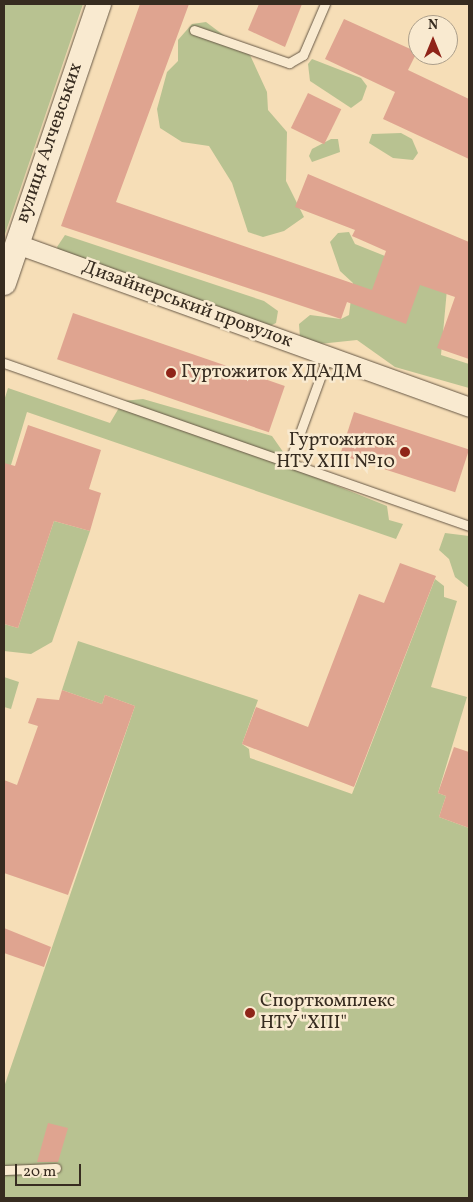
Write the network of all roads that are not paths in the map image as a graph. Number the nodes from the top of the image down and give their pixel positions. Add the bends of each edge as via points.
1 (99, 4) edge
2 (325, 4) edge
3 (194, 30) dead end
4 (17, 244) junction
5 (4, 283) edge
6 (328, 356) junction
7 (4, 364) edge
8 (469, 407) edge
9 (289, 463) junction
10 (469, 526) edge
11 (56, 1168) dead end
12 (4, 1170) edge

1 - 4 street, вулиця Алчевських
2 - 3 lane via 303,55 289,63
4 - 5 street, вулиця Алчевських
4 - 6 street, Дизайнерський провулок
6 - 8 street, Дизайнерський провулок
6 - 9 lane
7 - 9 lane
9 - 10 lane
11 - 12 lane

